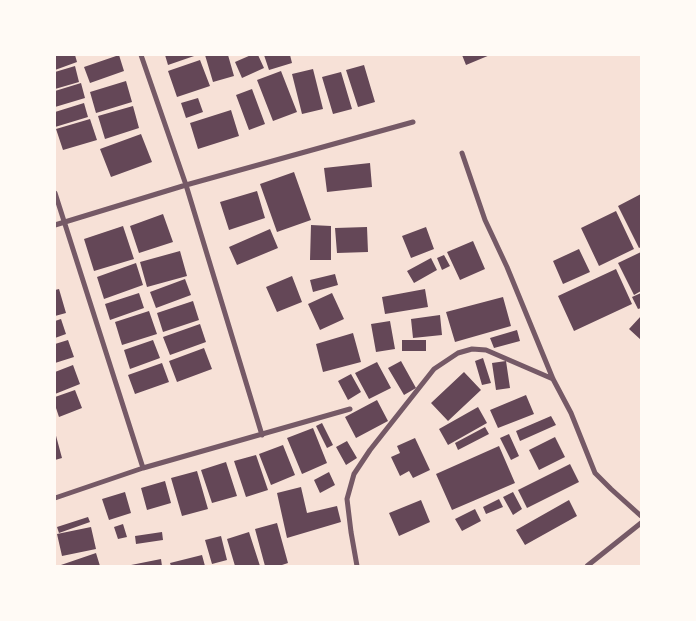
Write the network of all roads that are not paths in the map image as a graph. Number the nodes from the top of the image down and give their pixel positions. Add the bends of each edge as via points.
1 (141, 55) edge
2 (413, 122) dead end
3 (462, 153) dead end
4 (186, 185) junction
5 (55, 193) edge
6 (65, 222) junction
7 (55, 225) edge
8 (553, 379) junction
9 (350, 409) dead end
10 (262, 435) junction
11 (143, 468) junction
12 (55, 498) edge
13 (641, 516) edge
14 (641, 523) edge
15 (357, 566) edge
16 (587, 566) edge

1 - 4 street
2 - 4 street
3 - 8 street via 484,220
4 - 6 street
4 - 10 street
5 - 6 street
6 - 7 street
6 - 11 street
8 - 13 street via 571,413 595,473
8 - 15 street via 486,350 472,349 458,354 434,369 354,474 347,499
9 - 10 street
10 - 11 street
11 - 12 street
14 - 16 street

